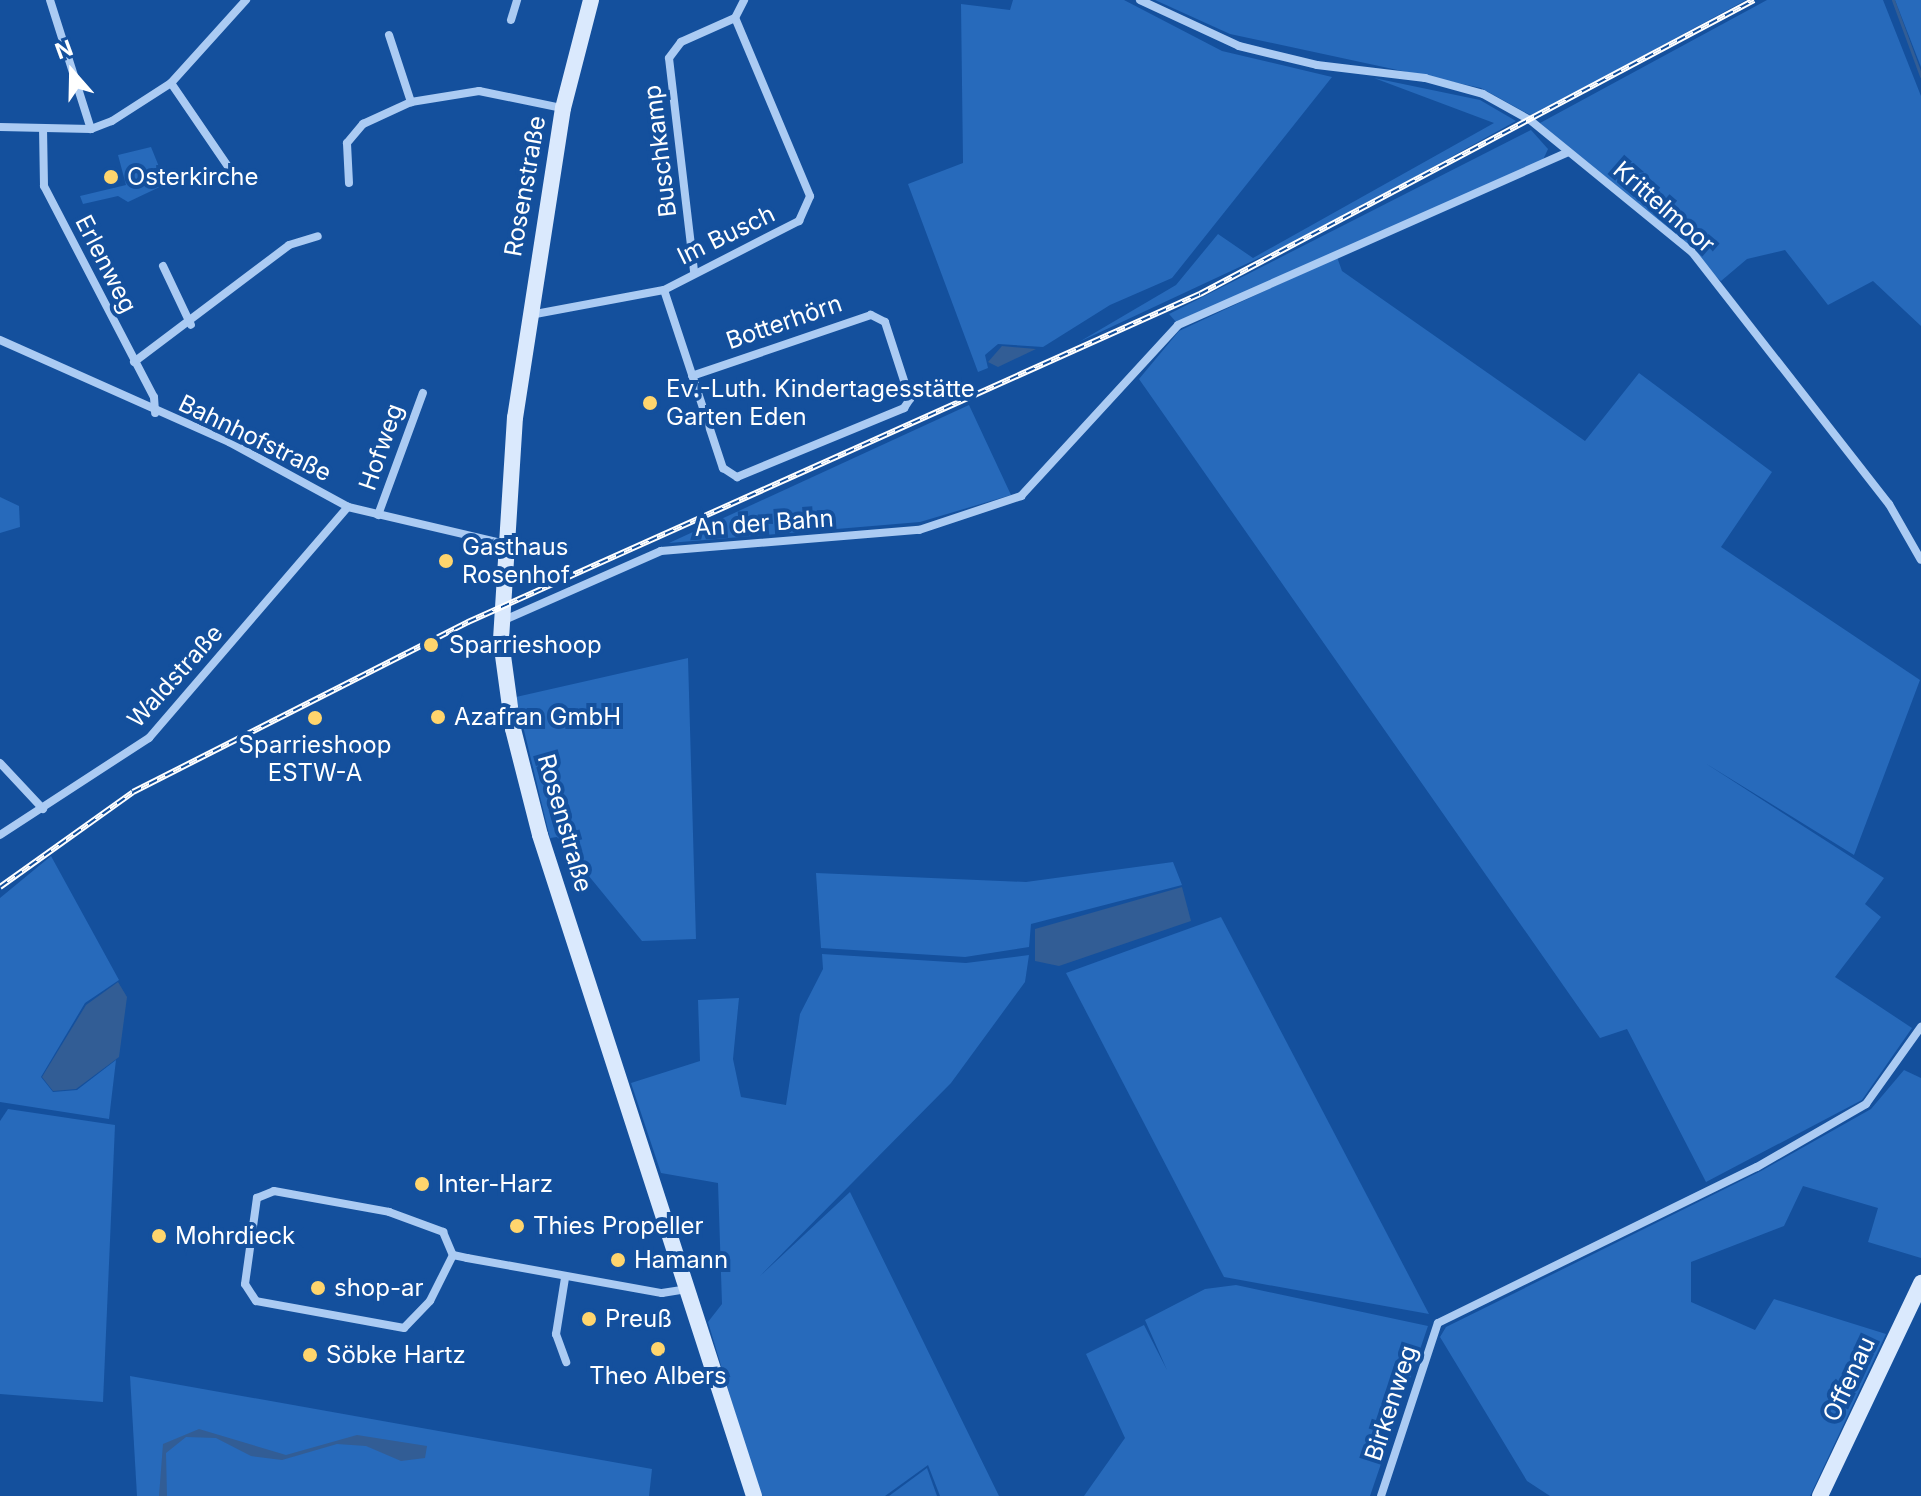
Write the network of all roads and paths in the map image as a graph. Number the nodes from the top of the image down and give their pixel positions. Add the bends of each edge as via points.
1 (50, 0) edge
2 (246, 0) edge
3 (517, 0) edge
4 (591, 0) edge
5 (744, 0) edge
6 (1140, 0) edge
7 (735, 18) junction
8 (511, 20) dead end
9 (389, 35) dead end
10 (171, 83) junction
11 (411, 102) junction
12 (563, 108) junction
13 (0, 127) edge
14 (43, 128) junction
15 (91, 129) junction
16 (1568, 152) junction
17 (233, 174) dead end
18 (349, 183) dead end
19 (318, 236) dead end
20 (163, 266) dead end
21 (694, 271) junction
22 (664, 290) junction
23 (529, 315) junction
24 (191, 325) junction
25 (0, 340) edge
26 (134, 362) junction
27 (692, 376) junction
28 (423, 393) dead end
29 (155, 413) junction
30 (348, 507) junction
31 (378, 515) junction
32 (502, 543) junction
33 (1921, 560) edge
34 (500, 623) junction
35 (0, 763) edge
36 (43, 809) junction
37 (0, 835) edge
38 (1921, 1027) edge
39 (453, 1255) junction
40 (565, 1278) junction
41 (1921, 1283) edge
42 (691, 1288) junction
43 (566, 1362) dead end
44 (754, 1496) edge
45 (1381, 1496) edge
46 (1820, 1496) edge

1 - 15 street
2 - 10 street
3 - 8 street
4 - 12 main road, Rosenstraße
5 - 7 street
6 - 16 street, Krittelmoor via 1239,46 1483,94
7 - 21 street, Buschkamp via 681,42 669,58
7 - 21 street, Im Busch via 810,196 799,221
9 - 11 street
10 - 15 street
10 - 17 street
11 - 12 street via 479,91
11 - 18 street via 363,124 347,143
12 - 23 main road, Rosenstraße
13 - 14 street
14 - 15 street
14 - 26 street, Erlenweg via 44,186
16 - 33 street, Krittelmoor via 1692,252 1889,504
16 - 34 street, An der Bahn via 1178,325 1037,483 977,514 919,530 661,551
19 - 24 street via 289,245
20 - 24 street
21 - 22 street, Im Busch
22 - 23 street, Im Busch
22 - 27 street, Botterhörn
23 - 32 main road, Rosenstraße
24 - 26 street
25 - 29 street, Bahnhofstraße
26 - 29 street, Erlenweg
27 - 27 street, Botterhörn via 723,468 737,477 904,408 910,399 885,322 871,315
28 - 31 street, Hofweg
29 - 30 street, Bahnhofstraße via 229,442
30 - 31 street, Bahnhofstraße
30 - 36 street, Waldstraße via 149,738
31 - 32 street, Bahnhofstraße
32 - 34 main road, Rosenstraße
34 - 42 main road, Rosenstraße via 513,729 540,835
35 - 36 street
36 - 37 street, Waldstraße
38 - 45 street, Birkenweg via 1866,1104 1757,1167 1438,1323
39 - 39 street via 443,1232 389,1212 274,1191 257,1198 245,1284 256,1301 404,1328 430,1301
39 - 40 street
40 - 42 street via 662,1293
40 - 43 street via 556,1334
41 - 46 main road, Offenau
42 - 44 main road, Rosenstraße

